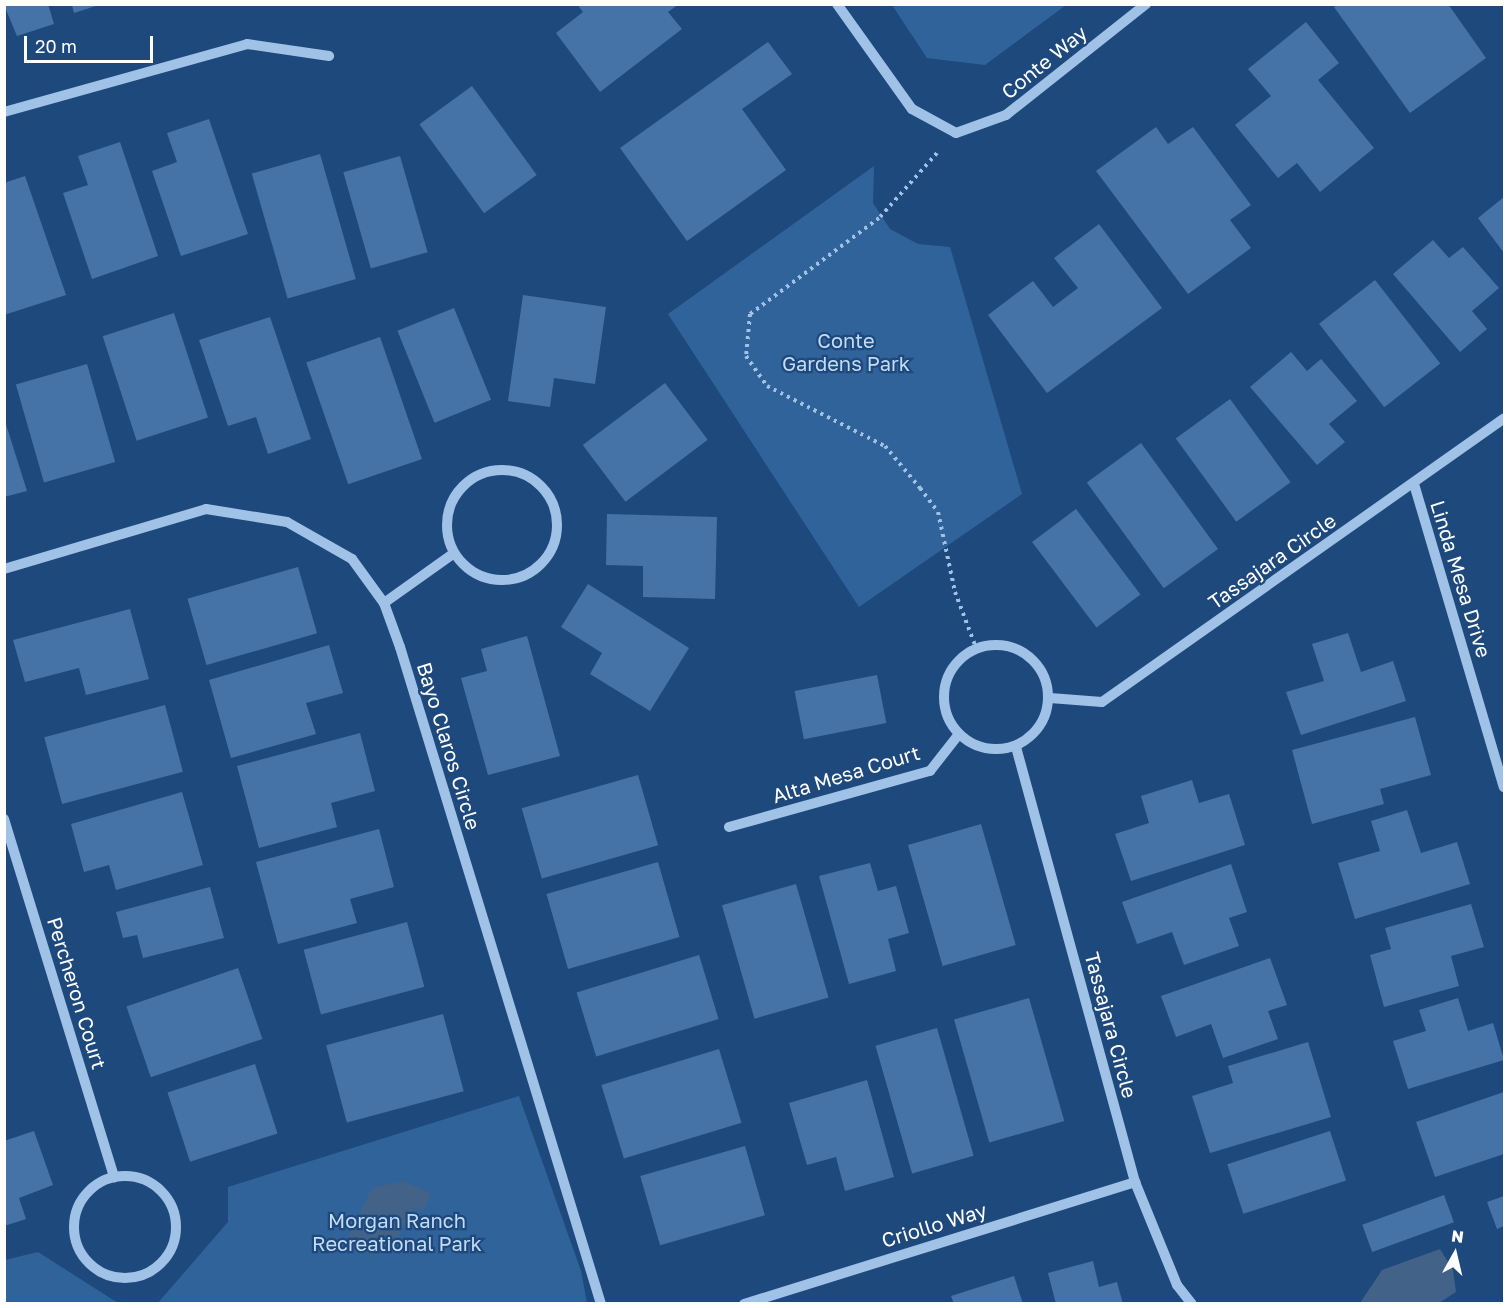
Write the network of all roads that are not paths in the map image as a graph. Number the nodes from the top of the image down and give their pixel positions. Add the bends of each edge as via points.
1 (837, 4) edge
2 (1146, 4) edge
3 (329, 56) dead end
4 (4, 112) edge
5 (1504, 418) edge
6 (1414, 484) junction
7 (454, 553) junction
8 (4, 569) edge
9 (384, 603) junction
10 (1050, 698) junction
11 (958, 734) junction
12 (1016, 747) junction
13 (1504, 787) edge
14 (4, 819) edge
15 (729, 827) dead end
16 (114, 1177) junction
17 (1135, 1182) junction
18 (601, 1304) edge
19 (744, 1304) edge
20 (1192, 1304) edge

1 - 2 street, Conte Way via 912,109 956,133 1006,115
3 - 4 street via 247,44
5 - 6 street, Tassajara Circle
6 - 10 street, Tassajara Circle via 1102,702
6 - 13 street, Linda Mesa Drive
7 - 7 street via 482,577 520,577 550,552 557,522 553,504 531,478 514,471 478,475 462,486 447,516
7 - 9 street
8 - 9 street, Bayo Claros Circle via 206,509 287,522 352,559
9 - 18 street, Bayo Claros Circle
10 - 11 street via 1034,660 996,645 976,648 959,659 947,676 947,718
10 - 12 street via 1033,736
11 - 12 street via 986,748
11 - 15 street, Alta Mesa Court via 930,771
12 - 17 street, Tassajara Circle
14 - 16 street, Percheron Court
16 - 16 street via 85,1194 74,1226 76,1243 96,1269 112,1276 145,1275 170,1252 176,1220 161,1190 147,1180
17 - 19 street, Criollo Way
17 - 20 street, Tassajara Circle via 1177,1285

